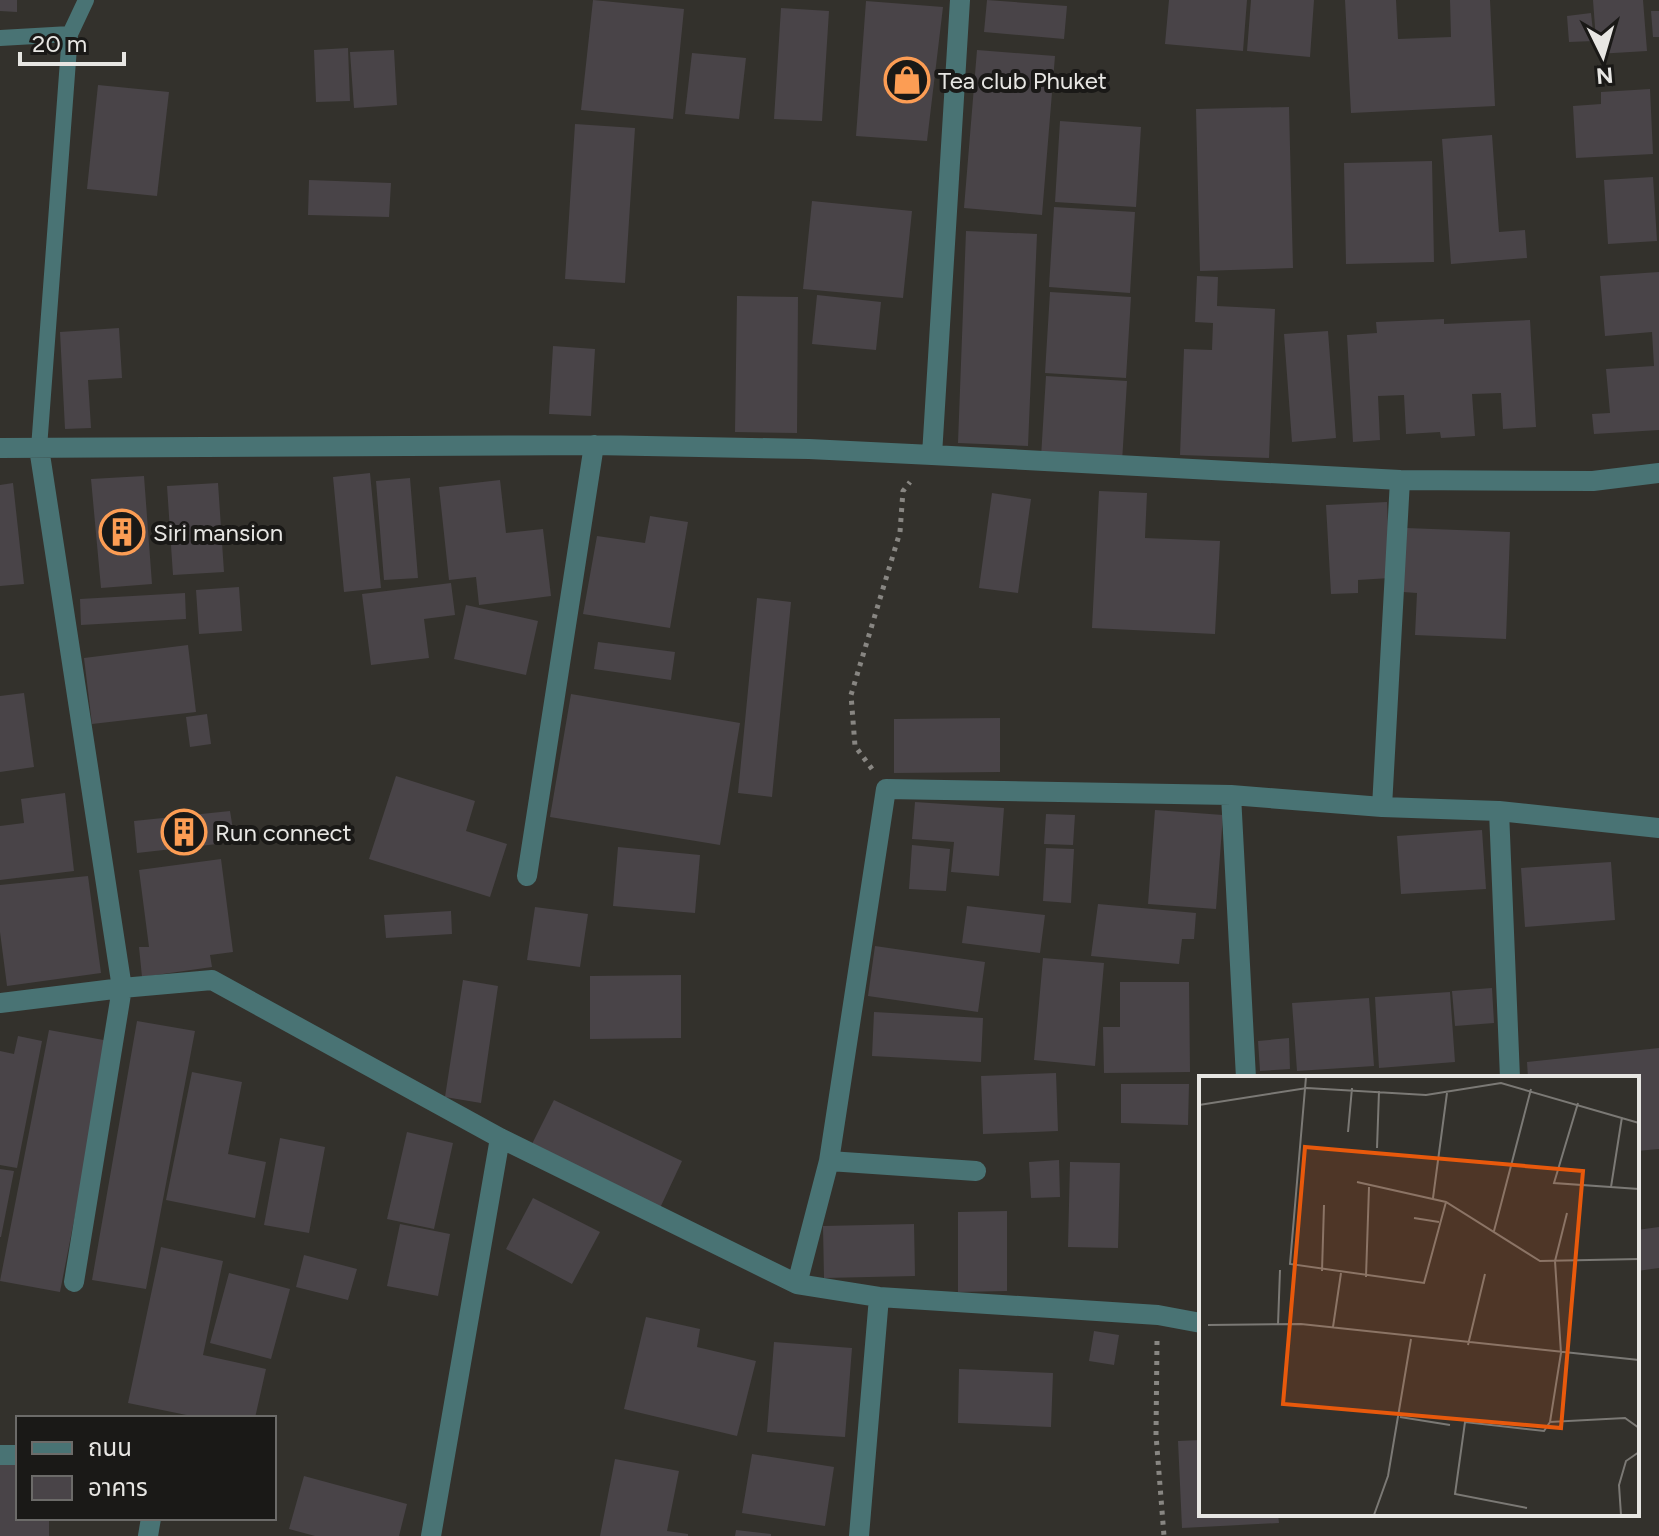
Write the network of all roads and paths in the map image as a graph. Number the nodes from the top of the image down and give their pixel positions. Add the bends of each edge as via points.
1 (86, 0) edge
2 (960, 0) edge
3 (70, 34) junction
4 (0, 38) edge
5 (594, 445) junction
6 (0, 448) edge
7 (39, 448) junction
8 (932, 455) junction
9 (1659, 473) edge
10 (1400, 480) junction
11 (886, 789) junction
12 (1231, 795) junction
13 (1382, 807) junction
14 (1499, 811) junction
15 (1659, 828) edge
16 (527, 876) dead end
17 (122, 988) junction
18 (0, 1003) edge
19 (1246, 1076) edge
20 (1510, 1076) edge
21 (500, 1138) junction
22 (829, 1161) junction
23 (976, 1171) dead end
24 (74, 1282) dead end
25 (797, 1284) junction
26 (879, 1297) junction
27 (1158, 1315) junction
28 (1199, 1323) edge
29 (431, 1536) edge
30 (859, 1536) edge
31 (1164, 1536) edge

1 - 3 lane
2 - 8 street
3 - 4 lane
3 - 7 lane
5 - 7 street
5 - 8 street
5 - 16 street
6 - 7 street
7 - 17 street
8 - 10 street
8 - 11 path via 903,491 900,532 851,695 855,746
9 - 10 street via 1593,481
10 - 13 street
11 - 12 street
11 - 22 street
12 - 13 street
12 - 19 street
13 - 14 street
14 - 15 street
14 - 20 street
17 - 18 street
17 - 21 street via 212,980
17 - 24 street
21 - 25 street
21 - 29 street
22 - 23 street
22 - 25 street
25 - 26 street
26 - 27 street
26 - 30 street
27 - 28 street
27 - 31 path via 1156,1435

